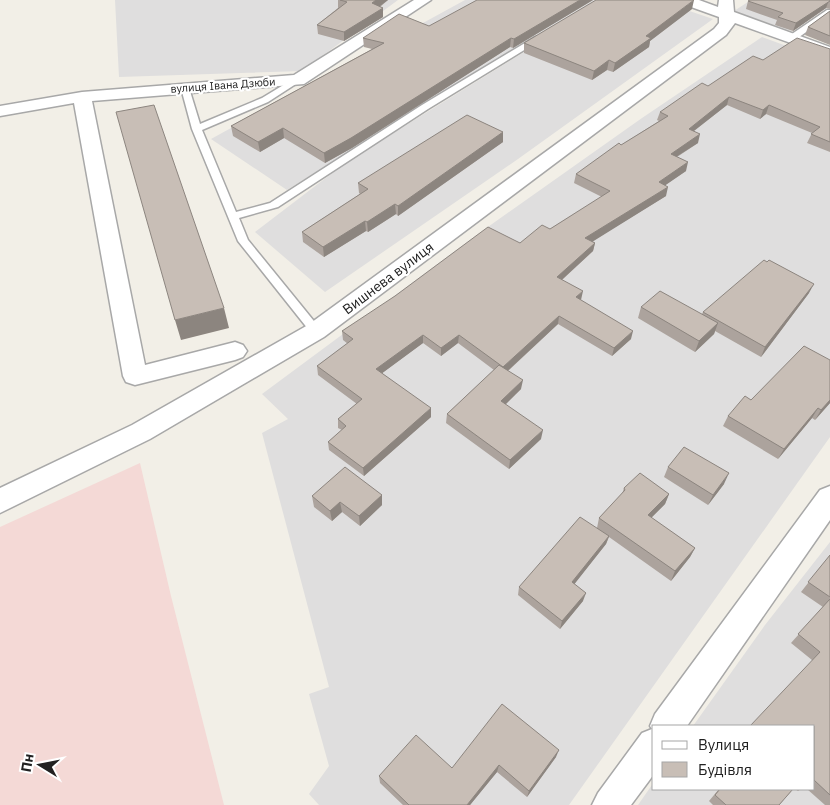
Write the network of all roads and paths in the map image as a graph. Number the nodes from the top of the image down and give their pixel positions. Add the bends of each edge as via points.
1 (424, 0) edge
2 (685, 0) edge
3 (726, 7) edge
4 (830, 12) edge
5 (543, 36) edge
6 (792, 38) junction
7 (830, 52) edge
8 (298, 80) junction
9 (185, 88) junction
10 (82, 97) junction
11 (0, 111) edge
12 (197, 129) junction
13 (233, 216) junction
14 (316, 331) junction
15 (234, 351) dead end
16 (830, 498) edge
17 (0, 500) edge
18 (668, 725) edge
19 (652, 748) edge
20 (610, 805) edge

1 - 8 street, вулиця Івана Дзюби
2 - 3 street
3 - 6 street
3 - 14 street, Вишнева вулиця via 727,23 720,32
4 - 6 lane
5 - 13 lane via 274,205
6 - 7 street
8 - 9 street, вулиця Івана Дзюби
8 - 12 lane via 265,100
9 - 10 street, вулиця Івана Дзюби
9 - 12 lane
10 - 11 street, вулиця Івана Дзюби
10 - 15 street via 135,376
12 - 13 lane
13 - 14 lane via 243,241
14 - 17 street, Вишнева вулиця via 141,432
16 - 18 street
19 - 20 street

